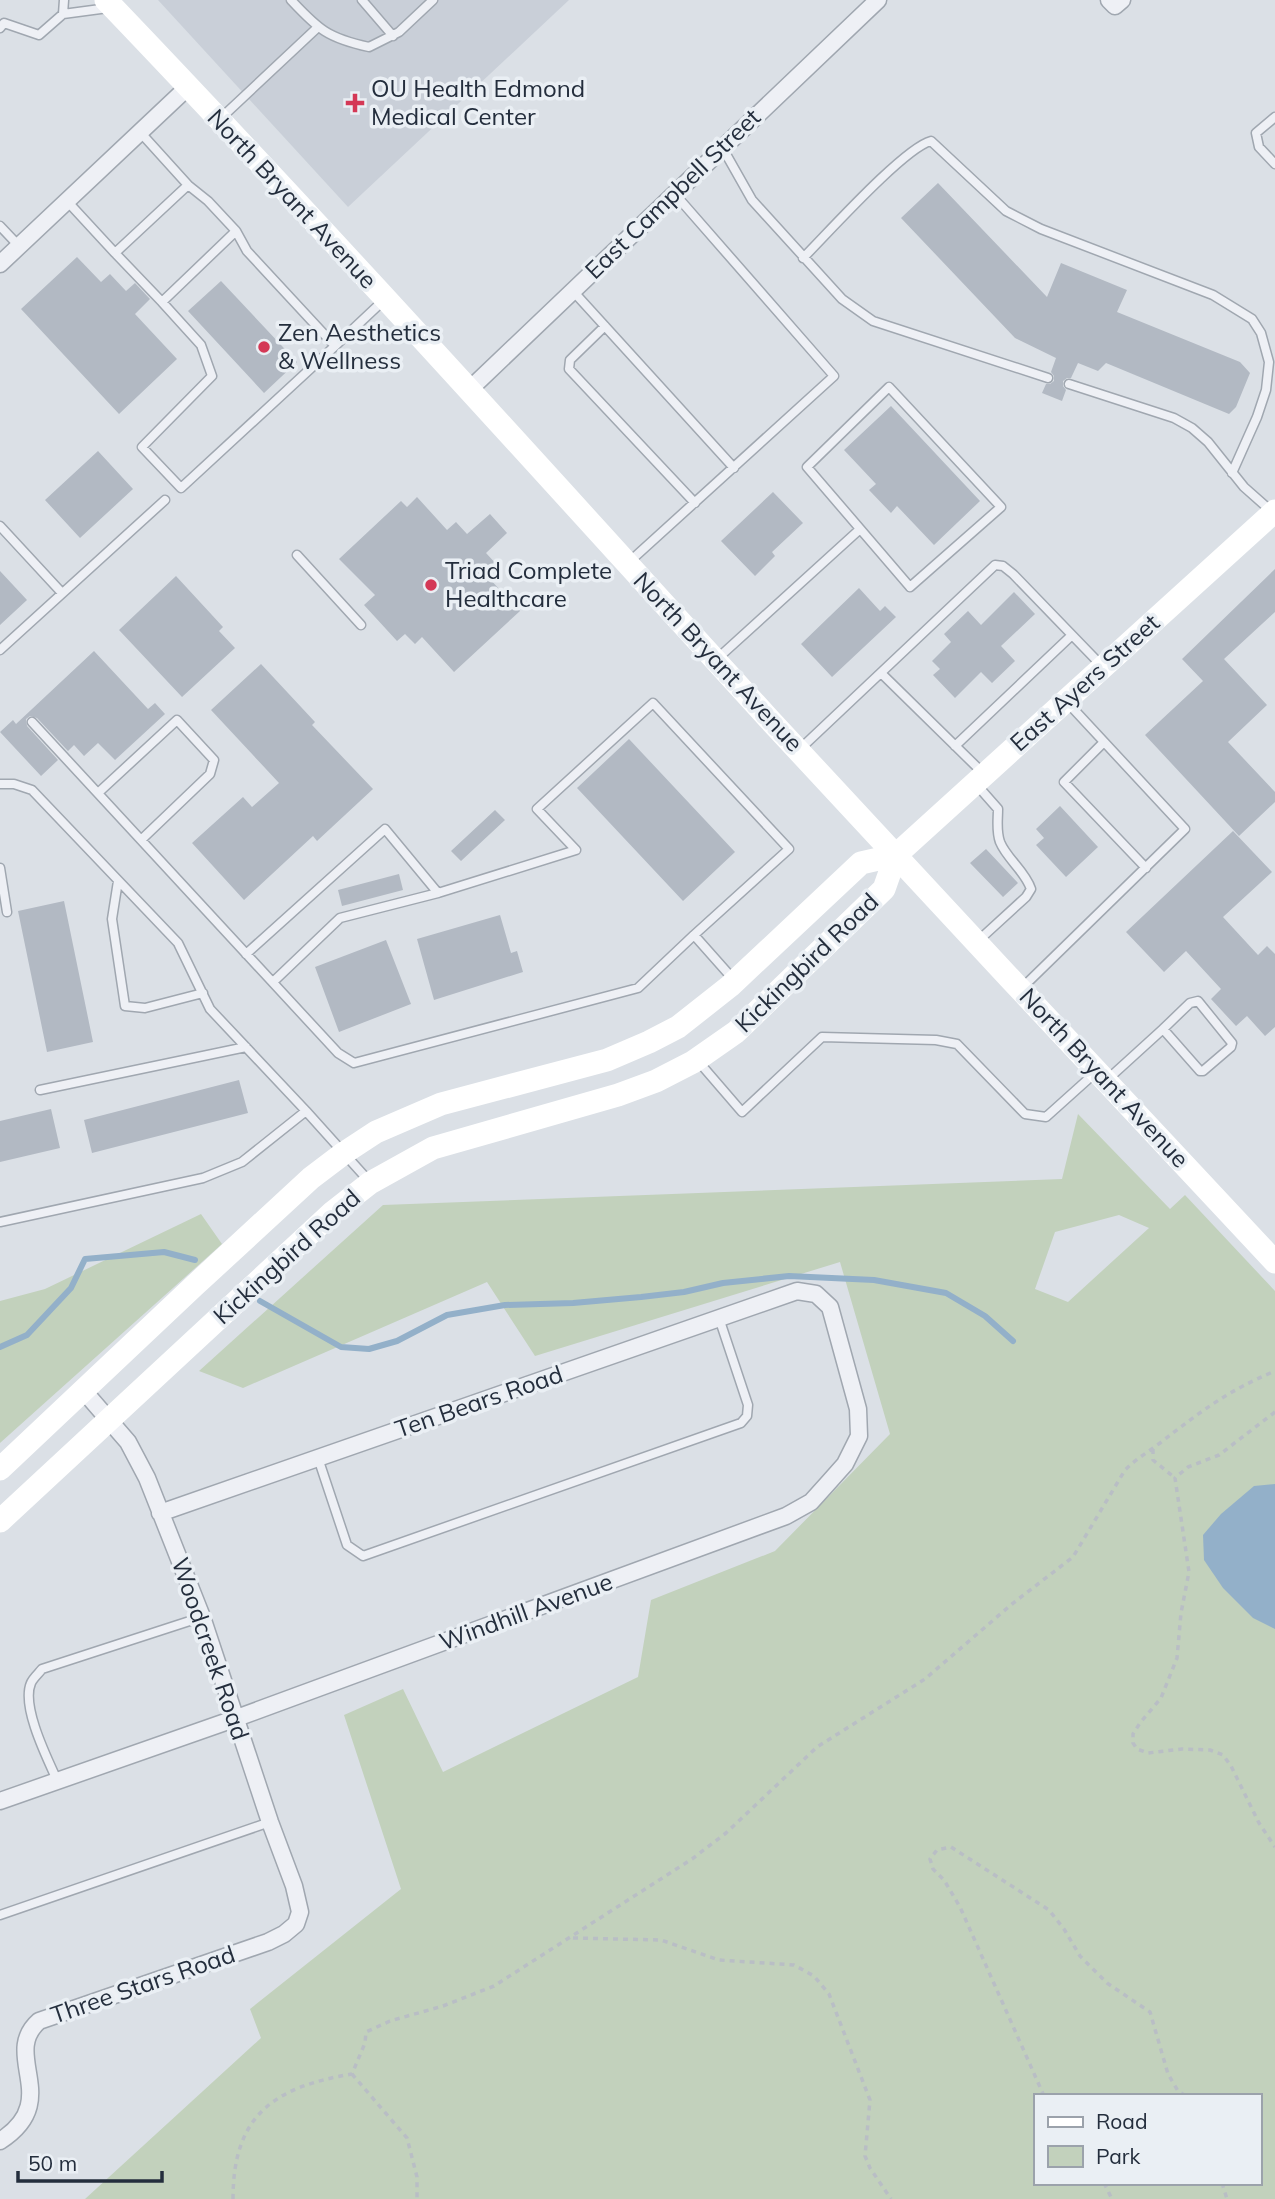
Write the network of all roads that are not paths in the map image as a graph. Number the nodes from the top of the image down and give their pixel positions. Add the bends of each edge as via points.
1 (64, 0) edge
2 (291, 0) edge
3 (362, 0) edge
4 (433, 0) edge
5 (878, 0) edge
6 (110, 4) edge
7 (63, 14) junction
8 (0, 28) edge
9 (317, 28) junction
10 (393, 36) junction
11 (189, 86) junction
12 (1275, 117) edge
13 (219, 120) junction
14 (141, 132) junction
15 (722, 147) junction
16 (1275, 164) edge
17 (188, 185) junction
18 (674, 193) junction
19 (66, 201) junction
20 (0, 226) edge
21 (236, 231) junction
22 (19, 246) junction
23 (115, 253) junction
24 (803, 258) junction
25 (0, 264) edge
26 (572, 290) junction
27 (385, 299) junction
28 (162, 302) junction
29 (605, 326) junction
30 (335, 346) junction
31 (1048, 378) dead end
32 (1069, 384) dead end
33 (469, 390) junction
34 (734, 468) junction
35 (1232, 473) junction
36 (165, 500) dead end
37 (695, 503) junction
38 (1274, 513) edge
39 (0, 526) edge
40 (859, 530) junction
41 (297, 555) dead end
42 (628, 564) junction
43 (62, 593) junction
44 (361, 625) dead end
45 (1072, 635) junction
46 (0, 650) edge
47 (716, 660) junction
48 (1103, 667) junction
49 (881, 673) junction
50 (1066, 701) junction
51 (32, 722) dead end
52 (1104, 742) junction
53 (955, 746) junction
54 (799, 751) junction
55 (979, 779) junction
56 (0, 784) edge
57 (97, 793) junction
58 (141, 839) junction
59 (896, 855) junction
60 (1146, 867) junction
61 (0, 868) edge
62 (118, 881) junction
63 (438, 893) junction
64 (7, 912) dead end
65 (694, 936) junction
66 (976, 942) junction
67 (246, 954) junction
68 (735, 981) junction
69 (273, 982) junction
70 (1021, 989) junction
71 (203, 993) junction
72 (1163, 1029) junction
73 (246, 1047) junction
74 (696, 1060) junction
75 (1101, 1076) junction
76 (40, 1090) dead end
77 (306, 1111) junction
78 (344, 1153) junction
79 (370, 1183) junction
80 (0, 1222) edge
81 (1275, 1262) edge
82 (797, 1291) joint
83 (719, 1318) junction
84 (83, 1390) junction
85 (109, 1419) junction
86 (318, 1458) junction
87 (0, 1469) edge
88 (160, 1513) junction
89 (0, 1521) edge
90 (202, 1617) junction
91 (234, 1719) junction
92 (57, 1780) junction
93 (0, 1801) edge
94 (270, 1822) junction
95 (0, 1915) edge
96 (296, 1924) joint
97 (0, 2141) edge

1 - 7 lane
2 - 9 lane
3 - 10 lane
4 - 10 lane
5 - 15 street, East Campbell Street
6 - 7 lane
6 - 11 street, North Bryant Avenue
7 - 8 lane via 39,35 5,23
9 - 10 lane via 369,47
9 - 13 lane
11 - 13 street, North Bryant Avenue
11 - 14 street
12 - 16 lane via 1256,133 1259,147
13 - 27 street, North Bryant Avenue
14 - 17 lane
14 - 19 street
15 - 18 street, East Campbell Street
15 - 24 lane via 752,200
17 - 21 lane
17 - 23 lane
18 - 26 street, East Campbell Street
18 - 34 lane via 834,376
19 - 22 street
19 - 23 lane
20 - 22 lane
21 - 28 lane
21 - 30 lane via 247,251
22 - 25 street
23 - 28 lane
24 - 31 lane via 842,299 873,321
24 - 35 lane via 894,167 931,141 1006,211 1041,229 1213,295 1252,319 1262,334 1269,362 1267,381
26 - 29 lane
26 - 33 street, East Campbell Street
27 - 30 lane
27 - 33 street, North Bryant Avenue
28 - 30 lane via 201,345 212,376 142,447 181,488
29 - 34 lane
29 - 37 lane via 570,360 569,369
32 - 35 lane via 1174,418 1208,442
33 - 42 street, North Bryant Avenue
34 - 37 lane
35 - 38 lane
36 - 43 lane
37 - 42 lane
38 - 48 street, East Ayers Street
39 - 43 lane
40 - 40 lane via 910,587 1001,507 889,387 807,467
40 - 47 lane
41 - 44 lane
42 - 47 street, North Bryant Avenue
43 - 46 lane
45 - 48 lane
45 - 49 lane via 1003,566 995,565
45 - 53 lane
47 - 54 street, North Bryant Avenue
48 - 50 street, East Ayers Street
49 - 53 lane
49 - 54 lane
50 - 52 lane
50 - 55 street, East Ayers Street
51 - 57 lane
52 - 60 lane via 1065,782
52 - 60 lane via 1185,829
53 - 55 lane
54 - 59 street, North Bryant Avenue
55 - 59 street, East Ayers Street
55 - 66 lane via 998,809 1000,843 1031,889
56 - 62 lane via 32,790
57 - 58 lane
57 - 58 lane via 177,720 214,761 210,774
58 - 67 lane
59 - 66 street, North Bryant Avenue
59 - 68 street, Kickingbird Road via 861,863
59 - 74 street, Kickingbird Road via 884,889 736,1032
60 - 70 lane
61 - 64 lane
62 - 71 lane via 178,943
62 - 71 lane via 111,919 125,1006 145,1008
63 - 65 lane via 576,850 537,809 653,703 789,849
63 - 67 lane via 385,830
63 - 69 lane via 340,918
65 - 68 lane
65 - 69 lane via 638,988 354,1063 338,1053
66 - 70 street, North Bryant Avenue
67 - 69 lane
68 - 78 street, Kickingbird Road via 704,1009 649,1042 607,1060 441,1104 376,1132
70 - 75 street, North Bryant Avenue
71 - 73 lane via 210,1009
72 - 72 lane via 1200,1071 1232,1043 1198,1001
72 - 75 lane
73 - 76 lane
73 - 77 lane
74 - 75 lane via 742,1112 822,1037 957,1044 1025,1115 1046,1117
74 - 79 street, Kickingbird Road via 618,1095 433,1148
75 - 81 street, North Bryant Avenue
77 - 78 lane
77 - 80 lane via 242,1162 203,1178
78 - 79 lane
78 - 84 street, Kickingbird Road via 311,1178
79 - 85 street, Kickingbird Road via 332,1212
82 - 83 street, Ten Bears Road
82 - 91 street, Windhill Avenue via 816,1294 830,1307 858,1409 859,1436 845,1464 811,1502 786,1516
83 - 86 street, Ten Bears Road
83 - 86 lane via 748,1405 747,1416 740,1423 363,1556 347,1545
84 - 85 street, Woodcreek Road
84 - 87 street, Kickingbird Road
85 - 88 street, Woodcreek Road via 128,1442
85 - 89 street, Kickingbird Road
86 - 88 street, Ten Bears Road
88 - 90 street, Woodcreek Road
90 - 91 street, Woodcreek Road
90 - 92 lane via 42,1670 30,1683 33,1726
91 - 92 street, Windhill Avenue
91 - 94 street, Woodcreek Road
92 - 93 street, Windhill Avenue
94 - 95 lane
94 - 96 street, Woodcreek Road via 294,1886 300,1912
96 - 97 street, Three Stars Road via 268,1942 27,2029 18,2057 27,2103 24,2120

